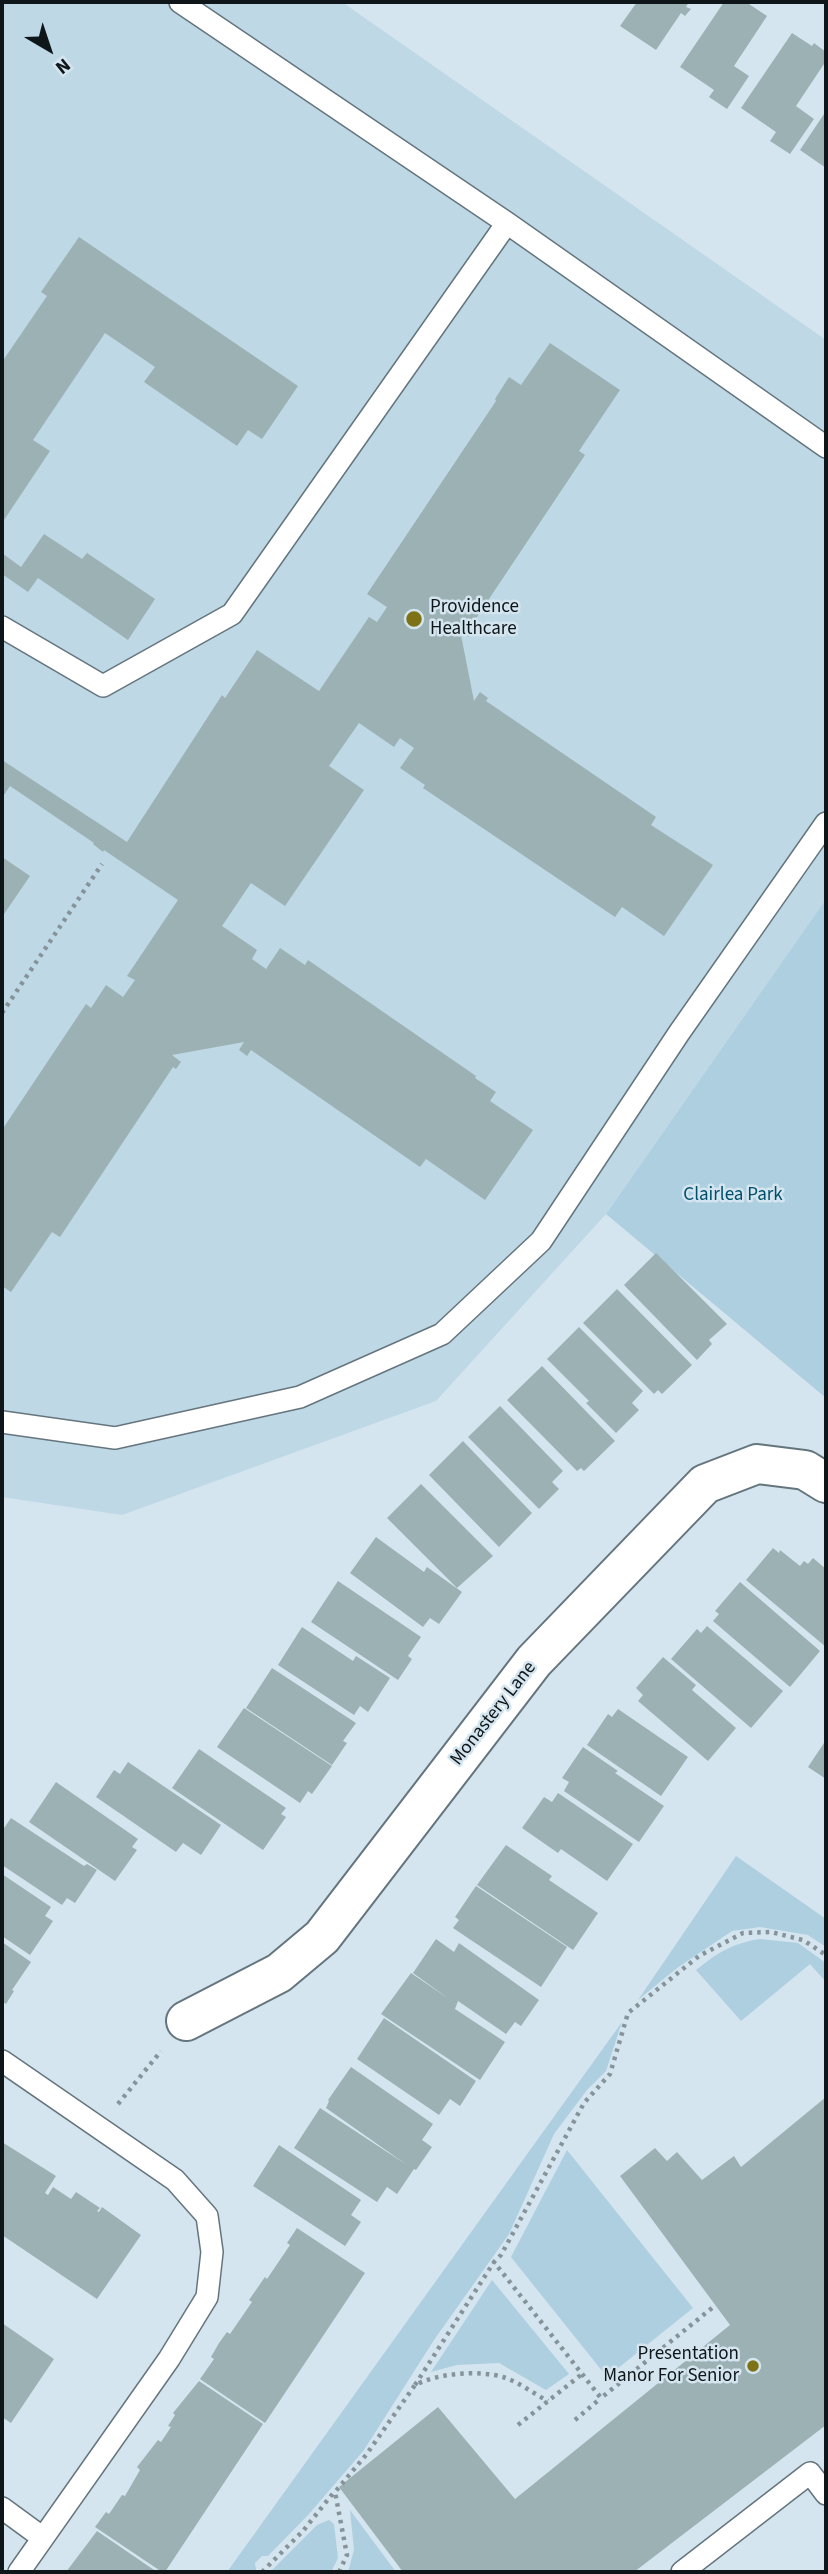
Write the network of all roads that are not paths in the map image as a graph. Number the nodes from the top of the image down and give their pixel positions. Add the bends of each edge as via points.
1 (180, 2) edge
2 (507, 223) junction
3 (826, 447) edge
4 (2, 627) edge
5 (826, 823) edge
6 (2, 1422) edge
7 (826, 1483) edge
8 (187, 2021) road end
9 (2, 2061) edge
10 (826, 2494) edge
11 (2, 2508) edge
12 (43, 2538) junction
13 (19, 2572) edge
14 (682, 2572) edge

1 - 2 lane
2 - 3 lane
2 - 4 lane via 232,614 103,686
5 - 6 lane via 541,1241 442,1334 300,1397 115,1438
7 - 8 street, Monastery Lane via 805,1470 757,1464 705,1485 534,1661 322,1937 279,1973
9 - 12 lane via 175,2179 207,2216 212,2252 207,2297
10 - 14 lane via 810,2473
11 - 12 lane
12 - 13 lane

